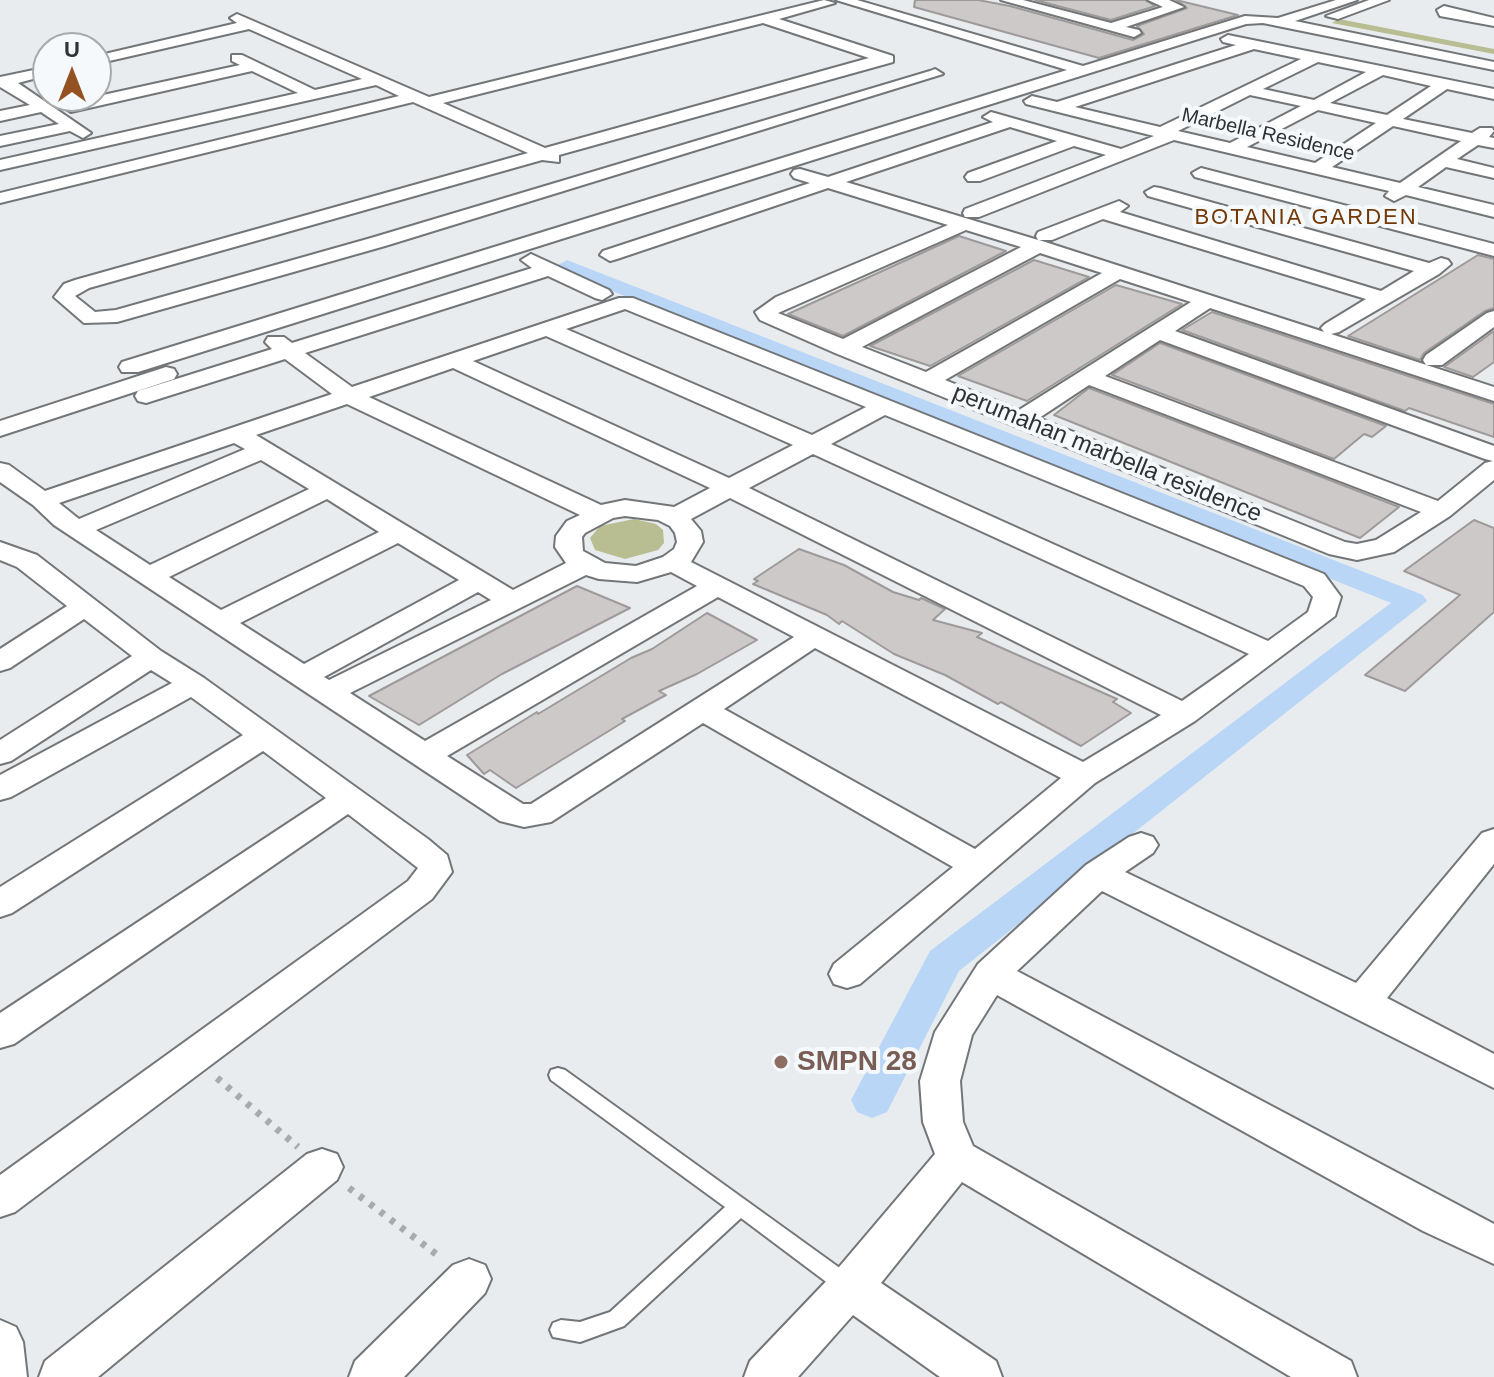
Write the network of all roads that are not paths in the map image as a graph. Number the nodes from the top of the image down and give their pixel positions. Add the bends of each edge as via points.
1 (843, 0) edge
2 (886, 0) edge
3 (1008, 0) edge
4 (1071, 0) edge
5 (1350, 0) edge
6 (1382, 0) edge
7 (823, 1) edge
8 (1161, 1) edge
9 (1262, 4) dead end
10 (1041, 9) junction
11 (1335, 16) junction
12 (764, 19) junction
13 (1298, 19) junction
14 (1364, 21) dead end
15 (1104, 25) junction
16 (1134, 33) dead end
17 (195, 38) junction
18 (1228, 39) junction
19 (1254, 44) junction
20 (301, 46) junction
21 (112, 56) edge
22 (227, 56) junction
23 (1494, 56) edge
24 (1316, 57) junction
25 (897, 62) junction
26 (255, 66) junction
27 (1494, 66) edge
28 (1138, 67) junction
29 (1106, 70) junction
30 (1074, 71) junction
31 (1168, 71) junction
32 (1380, 71) junction
33 (935, 74) junction
34 (32, 76) edge
35 (379, 80) junction
36 (955, 80) dead end
37 (287, 82) junction
38 (9, 83) edge
39 (1444, 84) junction
40 (258, 88) dead end
41 (1247, 90) junction
42 (32, 91) edge
43 (1494, 94) edge
44 (314, 95) junction
45 (753, 96) junction
46 (112, 98) edge
47 (420, 100) junction
48 (1032, 101) junction
49 (32, 103) edge
50 (727, 104) junction
51 (1317, 105) junction
52 (1058, 107) junction
53 (61, 112) edge
54 (79, 112) edge
55 (986, 115) junction
56 (0, 116) edge
57 (1388, 120) junction
58 (1010, 122) junction
59 (801, 124) junction
60 (72, 126) junction
61 (1494, 126) edge
62 (1165, 134) junction
63 (121, 138) junction
64 (1475, 139) junction
65 (1074, 140) junction
66 (0, 141) edge
67 (850, 142) junction
68 (98, 143) junction
69 (1494, 143) edge
70 (874, 151) junction
71 (1238, 151) junction
72 (545, 154) junction
73 (1122, 154) junction
74 (1443, 161) junction
75 (0, 165) edge
76 (1317, 170) junction
77 (1494, 173) edge
78 (824, 174) junction
79 (850, 174) junction
80 (595, 178) junction
81 (1189, 178) junction
82 (1404, 189) junction
83 (1023, 192) junction
84 (1154, 192) junction
85 (0, 198) edge
86 (667, 205) junction
87 (1494, 211) edge
88 (1103, 213) junction
89 (330, 215) junction
90 (1363, 216) junction
91 (968, 219) junction
92 (285, 228) junction
93 (637, 228) dead end
94 (1042, 241) junction
95 (1328, 241) junction
96 (581, 245) dead end
97 (1485, 247) edge
98 (610, 255) dead end
99 (330, 256) junction
100 (378, 257) junction
101 (546, 261) junction
102 (1432, 270) junction
103 (1118, 272) junction
104 (405, 280) junction
105 (425, 292) junction
106 (602, 294) dead end
107 (1383, 298) junction
108 (1207, 301) junction
109 (1494, 317) edge
110 (1332, 328) junction
111 (547, 329) junction
112 (1158, 332) junction
113 (229, 335) junction
114 (270, 345) junction
115 (843, 348) junction
116 (1434, 360) junction
117 (455, 361) junction
118 (130, 367) dead end
119 (1088, 377) junction
120 (1494, 379) edge
121 (927, 381) junction
122 (1494, 394) edge
123 (351, 397) junction
124 (883, 407) junction
125 (1021, 419) junction
126 (0, 429) edge
127 (238, 435) junction
128 (0, 444) edge
129 (812, 444) junction
130 (261, 451) junction
131 (1494, 454) edge
132 (1494, 468) edge
133 (0, 470) edge
134 (730, 488) junction
135 (326, 490) junction
136 (1464, 493) junction
137 (42, 500) junction
138 (1494, 505) edge
139 (1441, 511) junction
140 (599, 514) junction
141 (673, 518) junction
142 (77, 529) junction
143 (397, 533) junction
144 (13, 556) edge
145 (673, 563) junction
146 (584, 565) junction
147 (149, 576) junction
148 (0, 577) edge
149 (478, 581) junction
150 (717, 586) junction
151 (512, 601) junction
152 (87, 605) junction
153 (220, 622) junction
154 (815, 636) junction
155 (1269, 652) junction
156 (151, 657) junction
157 (0, 662) edge
158 (303, 676) junction
159 (193, 684) junction
160 (328, 692) junction
161 (704, 710) junction
162 (1184, 714) junction
163 (264, 736) junction
164 (0, 754) edge
165 (423, 756) junction
166 (1084, 776) junction
167 (0, 789) edge
168 (349, 798) junction
169 (1494, 841) edge
170 (1141, 845) dead end
171 (975, 864) junction
172 (1098, 874) junction
173 (0, 904) edge
174 (847, 974) dead end
175 (991, 974) junction
176 (1362, 1002) junction
177 (0, 1033) edge
178 (1494, 1072) edge
179 (558, 1075) dead end
180 (957, 1158) junction
181 (322, 1167) dead end
182 (0, 1199) edge
183 (740, 1206) junction
184 (1494, 1245) edge
185 (469, 1279) dead end
186 (850, 1287) junction
187 (561, 1330) dead end
188 (0, 1342) edge
189 (4, 1377) edge
190 (62, 1377) edge
191 (372, 1377) edge
192 (767, 1377) edge
193 (979, 1377) edge
194 (1334, 1377) edge

1 - 30 street
2 - 29 street
3 - 10 street
4 - 10 street
5 - 13 street
6 - 11 street
7 - 12 street
7 - 30 street
8 - 15 street via 1177,7
9 - 13 street
10 - 15 street
11 - 13 street
11 - 14 street
12 - 25 street
12 - 47 street
13 - 18 street
13 - 23 street
13 - 27 street
13 - 29 street via 1245,20
15 - 16 street
17 - 20 street via 244,21
17 - 21 street
17 - 22 street
18 - 19 street
18 - 28 street
19 - 24 street
19 - 31 street
20 - 22 street
20 - 35 street
22 - 26 street
24 - 32 street
24 - 41 street
25 - 33 street
25 - 45 street
26 - 37 street
26 - 46 street
28 - 29 street
28 - 31 street
29 - 30 street
29 - 48 street
30 - 67 street
31 - 52 street
32 - 39 street
32 - 51 street
33 - 36 street
33 - 59 street
34 - 38 street
35 - 44 street
35 - 47 street
37 - 40 street
37 - 44 street
38 - 42 street
39 - 43 street
39 - 57 street
41 - 51 street
41 - 62 street
44 - 63 street
45 - 50 street
45 - 59 street
47 - 72 street
47 - 85 street
48 - 52 street, Marbella Residence
48 - 55 street
49 - 56 street
50 - 59 street
50 - 72 street
51 - 57 street
51 - 71 street
52 - 62 street, Marbella Residence
53 - 60 street
54 - 63 street
55 - 58 street
55 - 70 street
57 - 64 street
57 - 76 street
58 - 65 street
58 - 79 street
59 - 67 street
59 - 80 street
60 - 66 street
60 - 68 street
61 - 64 street
62 - 71 street, Marbella Residence
62 - 73 street
63 - 68 street
64 - 69 street
64 - 74 street
65 - 73 street
65 - 83 street via 974,177
67 - 70 street
67 - 86 street
68 - 75 street
70 - 78 street
71 - 76 street, Marbella Residence
71 - 81 street
72 - 80 street
72 - 89 street
73 - 83 street
74 - 77 street
74 - 82 street
76 - 82 street, Marbella Residence
78 - 79 street
78 - 86 street via 800,174 700,206
78 - 91 street
78 - 98 street
79 - 91 street
80 - 86 street
80 - 100 street
81 - 84 street
81 - 90 street
82 - 87 street, Marbella Residence
82 - 90 street
83 - 91 street
84 - 88 street
84 - 95 street
86 - 93 street
86 - 104 street
88 - 94 street
88 - 107 street
89 - 92 street
89 - 100 street
90 - 95 street
90 - 97 street
91 - 94 street
91 - 115 street, perumahan marbella residence via 765,312
92 - 99 street
92 - 99 street via 82,284 64,297 97,319
94 - 103 street
94 - 110 street
94 - 115 street
95 - 102 street
96 - 101 street
97 - 102 street
99 - 100 street via 353,249
100 - 104 street
101 - 105 street
101 - 106 street
101 - 114 street
102 - 107 street
103 - 108 street
103 - 121 street
104 - 105 street
104 - 113 street
105 - 114 street
107 - 110 street
108 - 112 street
108 - 122 street
109 - 116 street
110 - 116 street
111 - 117 street
111 - 124 street via 626,302
111 - 129 street
112 - 119 street
112 - 131 street
113 - 114 street
113 - 118 street
114 - 123 street
114 - 126 street
114 - 128 street
115 - 121 street, perumahan marbella residence
116 - 120 street
117 - 123 street
117 - 134 street
119 - 125 street
119 - 139 street
121 - 125 street, perumahan marbella residence
123 - 127 street
123 - 140 street
124 - 129 street
124 - 155 street via 1314,580 1327,597 1321,616
125 - 139 street, perumahan marbella residence via 1357,552 1385,546
127 - 130 street
127 - 137 street
129 - 134 street
129 - 155 street
130 - 135 street
130 - 142 street
132 - 136 street, perumahan marbella residence
133 - 137 street
134 - 141 street
134 - 162 street
135 - 143 street
135 - 147 street
136 - 138 street
136 - 139 street, perumahan marbella residence
137 - 142 street
140 - 141 street via 646,509
140 - 146 street via 569,536 568,547
141 - 145 street via 688,531 690,542
142 - 147 street
143 - 149 street
143 - 153 street
144 - 148 street
144 - 152 street
145 - 146 street via 618,574
145 - 150 street
146 - 151 street
147 - 153 street
149 - 151 street
149 - 158 street
150 - 154 street
150 - 165 street
151 - 160 street
152 - 156 street
152 - 157 street
153 - 158 street
154 - 161 street
154 - 166 street
155 - 162 street
156 - 159 street
156 - 164 street
158 - 160 street
159 - 163 street
159 - 167 street
160 - 165 street
161 - 165 street via 539,814 512,813
161 - 171 street
162 - 166 street
163 - 168 street
163 - 173 street
166 - 171 street
168 - 177 street
168 - 182 street via 435,864 431,881
169 - 176 street
170 - 172 street
171 - 174 street
172 - 175 street
172 - 176 street
175 - 180 street via 954,1032 940,1081 943,1122
175 - 184 street
176 - 178 street
179 - 183 lane
180 - 186 street
180 - 194 street
181 - 190 street
183 - 186 lane
183 - 187 lane via 617,1319 580,1332
185 - 191 street
186 - 192 street
186 - 193 street
188 - 189 street

